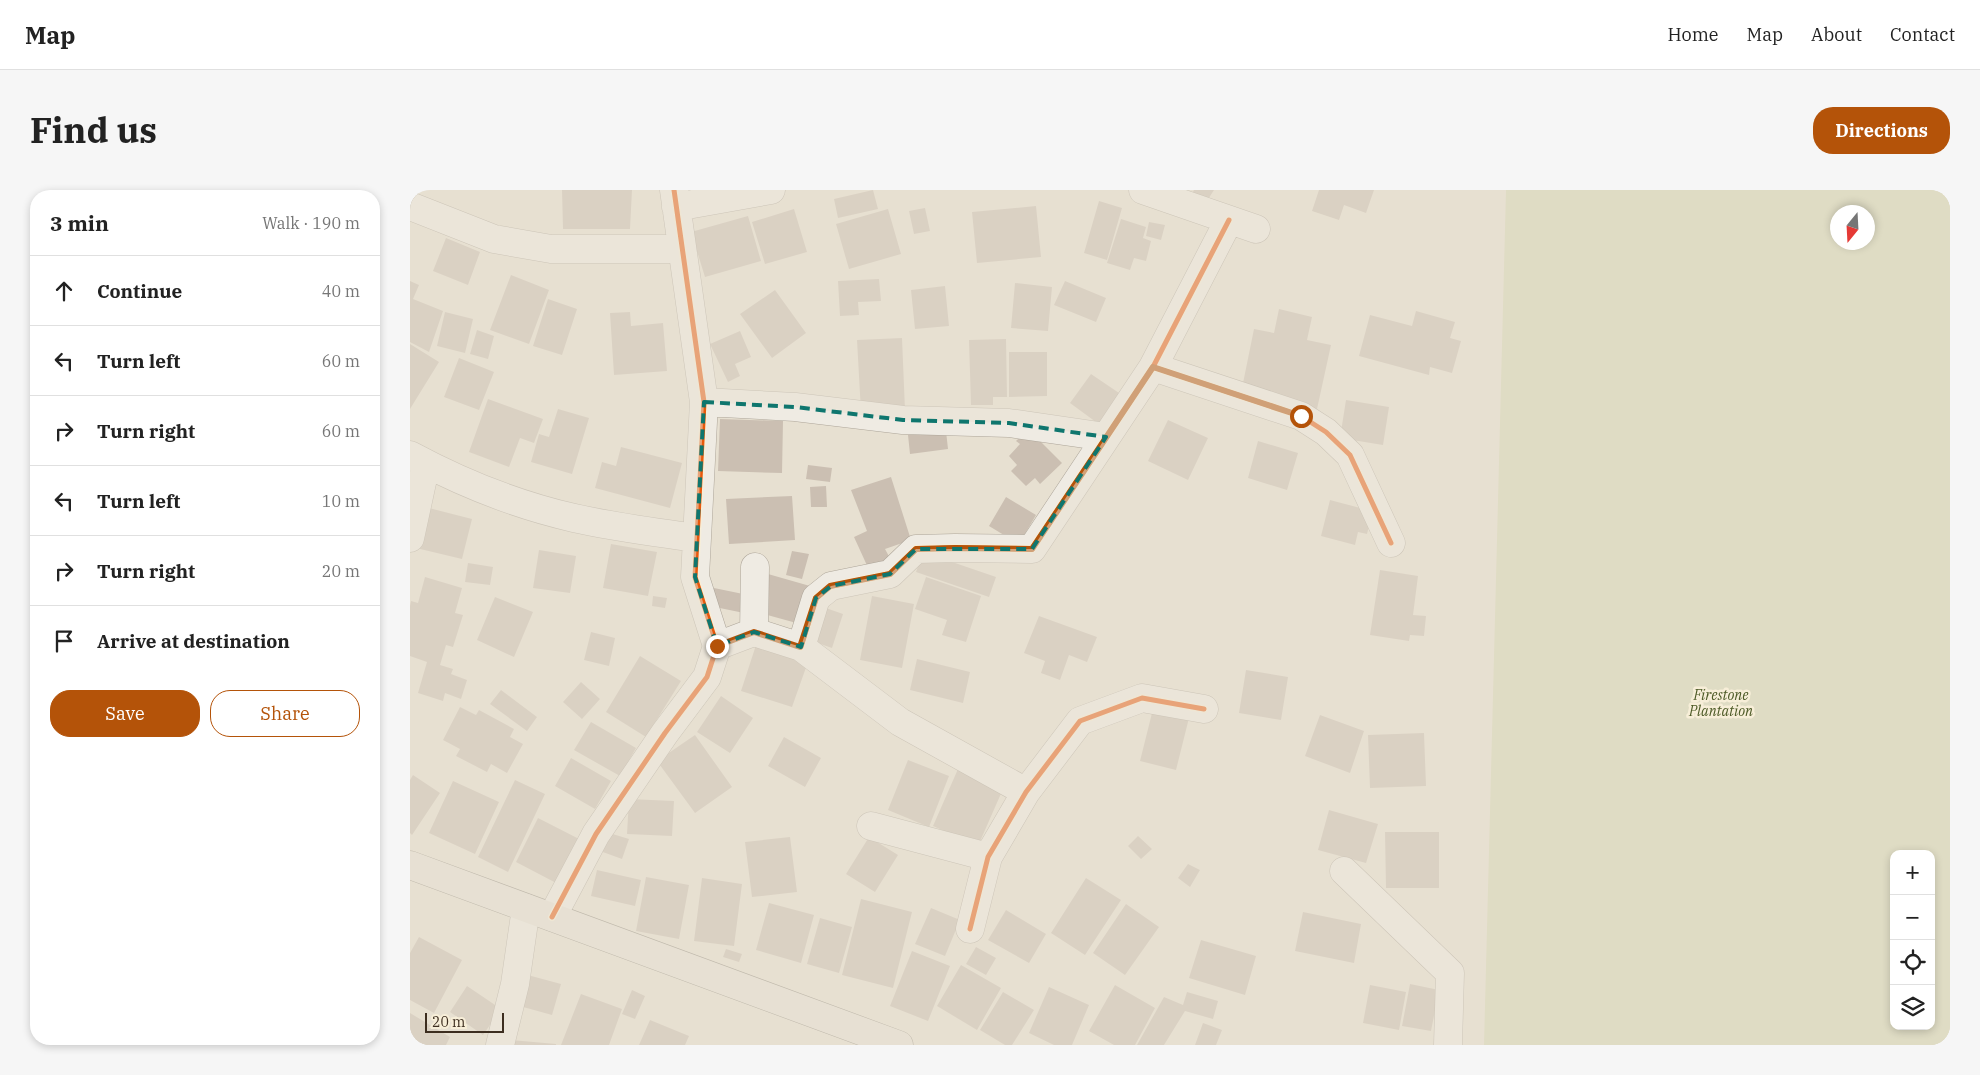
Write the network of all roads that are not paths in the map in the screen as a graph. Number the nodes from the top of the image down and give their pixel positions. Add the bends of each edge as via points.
1 (771, 190) edge
2 (1143, 190) edge
3 (675, 198) edge
4 (410, 206) edge
5 (1229, 220) junction
6 (1256, 229) dead end
7 (682, 249) junction
8 (1153, 367) junction
9 (704, 402) junction
10 (1106, 437) junction
11 (418, 460) edge
12 (410, 538) edge
13 (695, 538) junction
14 (1391, 544) dead end
15 (755, 567) dead end
16 (754, 632) junction
17 (717, 646) junction
18 (800, 647) junction
19 (1204, 709) dead end
20 (1026, 792) junction
21 (870, 826) dead end
22 (988, 858) junction
23 (410, 865) edge
24 (1344, 871) dead end
25 (526, 908) junction
26 (552, 918) junction
27 (970, 929) dead end
28 (500, 1045) edge
29 (900, 1045) edge
30 (1448, 1045) edge

1 - 3 street
2 - 5 street
3 - 7 street
4 - 7 street via 494,239 551,249
5 - 6 street
5 - 8 street
7 - 9 street
8 - 10 street
8 - 14 street via 1301,416 1326,432 1350,455
9 - 10 street via 795,406 903,420 1009,423
9 - 13 street
10 - 18 street via 1032,549 916,549 890,574 830,586 816,598
11 - 12 street
11 - 13 street via 508,500 566,516
13 - 17 street via 695,577
15 - 16 street
16 - 17 street
16 - 18 street
17 - 26 street via 708,677 596,834
18 - 20 street via 900,722
19 - 20 street via 1142,698 1080,721
20 - 22 street
21 - 22 street
22 - 27 street
23 - 25 main road
24 - 30 street via 1450,973
25 - 26 main road
25 - 28 street via 516,984
26 - 29 main road

